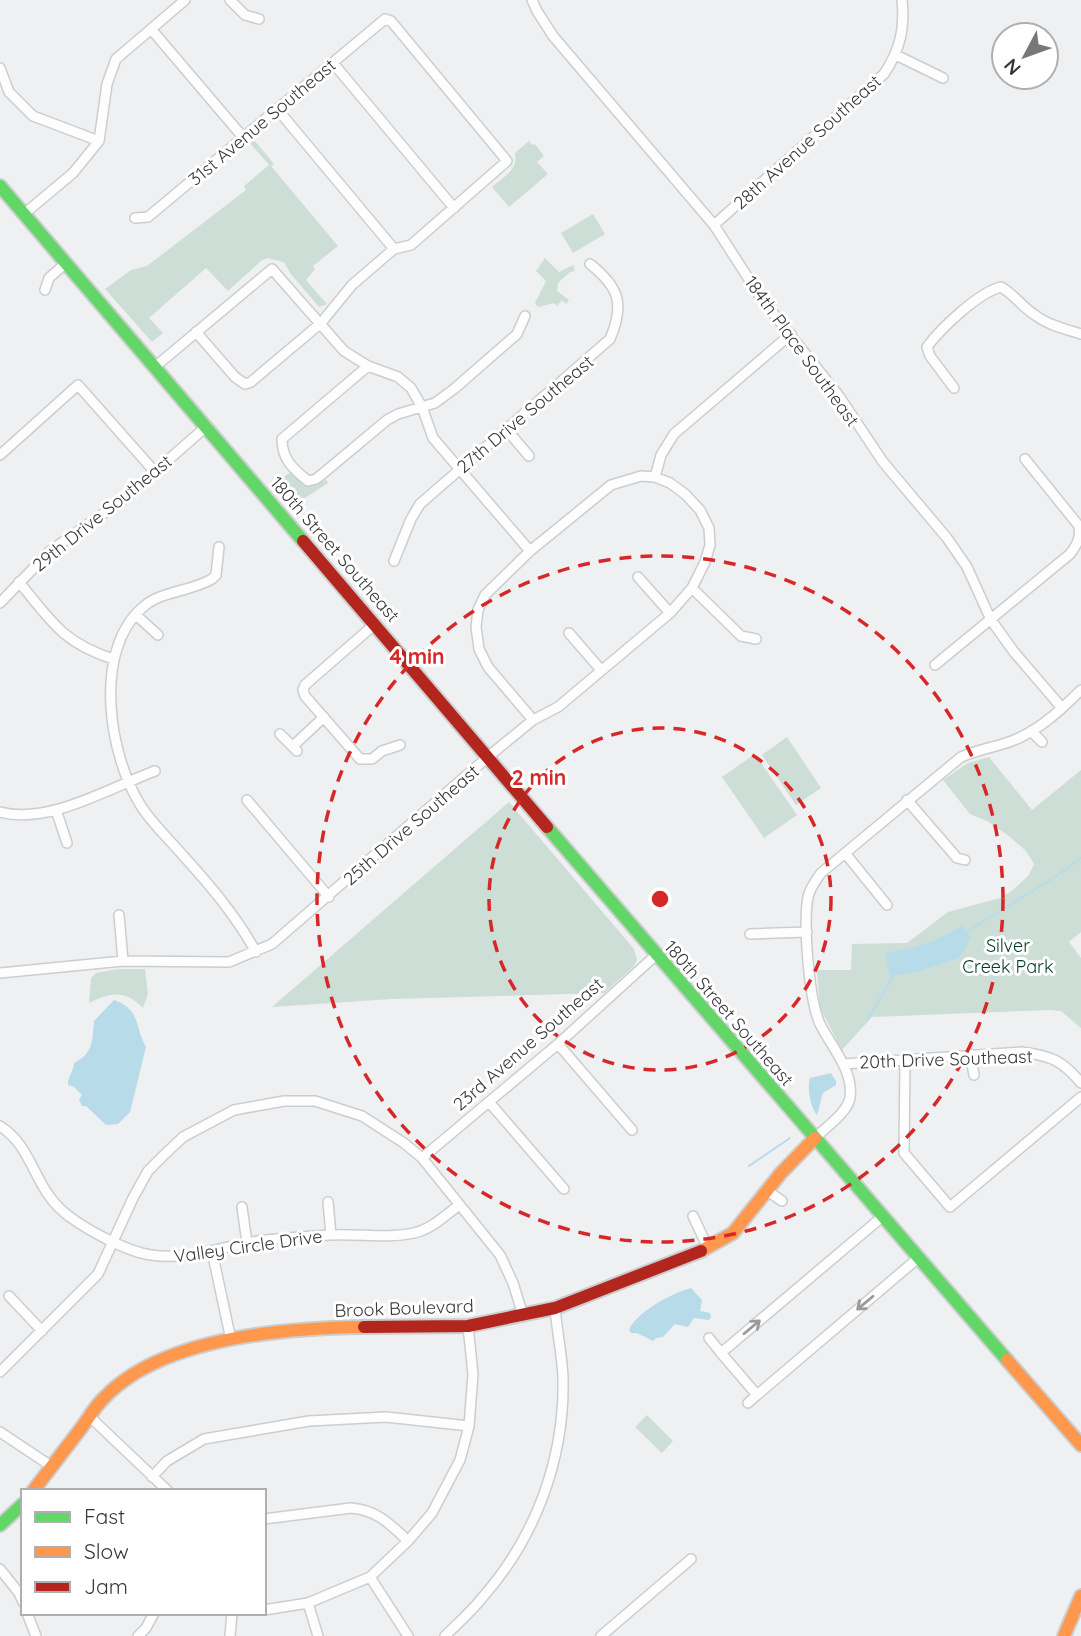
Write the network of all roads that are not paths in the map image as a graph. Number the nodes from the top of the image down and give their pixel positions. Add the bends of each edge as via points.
1 (185, 0) edge
2 (230, 0) edge
3 (532, 0) edge
4 (902, 0) edge
5 (259, 19) dead end
6 (150, 29) junction
7 (896, 55) junction
8 (333, 63) junction
9 (0, 68) edge
10 (943, 78) dead end
11 (278, 110) junction
12 (242, 136) junction
13 (99, 141) junction
14 (0, 186) edge
15 (454, 208) junction
16 (24, 214) junction
17 (135, 218) dead end
18 (714, 225) junction
19 (394, 249) junction
20 (66, 263) junction
21 (590, 264) dead end
22 (45, 290) dead end
23 (525, 316) dead end
24 (321, 323) junction
25 (196, 332) junction
26 (791, 334) junction
27 (1081, 334) edge
28 (156, 366) junction
29 (368, 366) junction
30 (954, 388) dead end
31 (422, 407) junction
32 (206, 426) junction
33 (507, 429) junction
34 (0, 455) edge
35 (529, 456) dead end
36 (1025, 459) dead end
37 (460, 469) junction
38 (155, 472) junction
39 (655, 477) junction
40 (219, 547) dead end
41 (530, 551) junction
42 (394, 561) dead end
43 (638, 577) dead end
44 (19, 582) junction
45 (692, 588) junction
46 (0, 603) edge
47 (670, 613) junction
48 (136, 615) junction
49 (991, 620) junction
50 (376, 624) junction
51 (569, 633) dead end
52 (158, 635) dead end
53 (757, 639) dead end
54 (113, 659) junction
55 (935, 665) dead end
56 (601, 670) junction
57 (1081, 690) edge
58 (1062, 708) junction
59 (324, 717) junction
60 (533, 720) junction
61 (1031, 731) junction
62 (280, 734) dead end
63 (1042, 742) dead end
64 (400, 745) dead end
65 (489, 756) junction
66 (155, 771) dead end
67 (127, 781) junction
68 (247, 800) dead end
69 (907, 800) junction
70 (56, 810) junction
71 (0, 812) edge
72 (67, 843) dead end
73 (845, 853) junction
74 (965, 860) dead end
75 (329, 897) junction
76 (887, 905) dead end
77 (119, 915) dead end
78 (807, 932) junction
79 (750, 934) dead end
80 (256, 952) junction
81 (656, 956) junction
82 (123, 961) junction
83 (0, 973) edge
84 (558, 1044) junction
85 (970, 1054) junction
86 (905, 1059) junction
87 (843, 1064) junction
88 (974, 1075) dead end
89 (1081, 1083) edge
90 (1081, 1097) edge
91 (489, 1102) junction
92 (0, 1126) edge
93 (632, 1130) dead end
94 (815, 1138) junction
95 (422, 1158) junction
96 (564, 1189) dead end
97 (768, 1191) junction
98 (782, 1200) dead end
99 (328, 1202) dead end
100 (459, 1205) junction
101 (242, 1207) dead end
102 (693, 1216) dead end
103 (882, 1217) junction
104 (331, 1235) junction
105 (114, 1242) junction
106 (247, 1243) junction
107 (708, 1248) junction
108 (212, 1251) junction
109 (917, 1259) junction
110 (9, 1296) dead end
111 (555, 1308) junction
112 (523, 1315) junction
113 (468, 1326) junction
114 (42, 1332) junction
115 (709, 1338) dead end
116 (231, 1340) junction
117 (721, 1353) junction
118 (0, 1372) edge
119 (757, 1395) junction
120 (748, 1404) dead end
121 (88, 1415) junction
122 (469, 1426) junction
123 (0, 1432) edge
124 (1081, 1445) edge
125 (51, 1466) junction
126 (152, 1477) junction
127 (37, 1489) edge
128 (166, 1489) edge
129 (21, 1506) edge
130 (266, 1519) edge
131 (0, 1525) edge
132 (408, 1541) junction
133 (691, 1559) dead end
134 (0, 1569) edge
135 (370, 1577) junction
136 (1081, 1596) edge
137 (21, 1598) edge
138 (308, 1603) junction
139 (266, 1610) edge
140 (28, 1615) edge
141 (153, 1615) edge
142 (232, 1615) edge
143 (36, 1636) edge
144 (138, 1636) edge
145 (229, 1636) edge
146 (318, 1636) edge
147 (408, 1636) edge
148 (444, 1636) edge
149 (601, 1636) edge
150 (1064, 1636) edge

1 - 6 street
2 - 5 street via 245,15
3 - 18 street, 184th Place Southeast via 553,36
4 - 7 street via 902,39
6 - 12 street
6 - 13 street via 116,58 107,84
7 - 10 street
7 - 18 street, 28th Avenue Southeast via 867,90
8 - 11 street, 31st Avenue Southeast
8 - 15 street
8 - 15 street, 31st Avenue Southeast via 386,19 391,21 507,161
9 - 13 street via 9,92 33,116
11 - 12 street, 31st Avenue Southeast
11 - 19 street
12 - 17 street, 31st Avenue Southeast via 148,217
13 - 16 street via 73,173
14 - 16 street, 180th Street Southeast
15 - 19 street via 411,245
16 - 20 street, 180th Street Southeast
18 - 26 street, 184th Place Southeast via 761,298
19 - 24 street via 352,285
20 - 22 street via 49,278
20 - 28 street, 180th Street Southeast
21 - 33 street, 27th Drive Southeast via 608,278 617,295 616,325 610,339
23 - 31 street via 517,334 454,389
24 - 25 street via 245,384
24 - 25 street via 272,269
24 - 29 street via 344,351
25 - 28 street
26 - 39 street via 674,434
26 - 49 street, 184th Place Southeast via 883,462 954,548
27 - 30 street via 1034,315 1001,287 990,289 927,346
28 - 32 street, 180th Street Southeast
29 - 31 street via 398,377
29 - 31 street via 282,439 282,454 308,481 387,420
31 - 37 street via 433,438
32 - 38 street, 29th Drive Southeast
32 - 50 street, 180th Street Southeast
33 - 35 street
33 - 37 street, 27th Drive Southeast
34 - 38 street via 78,385
36 - 49 street via 1075,519 1080,534 1070,554
37 - 41 street
37 - 42 street, 27th Drive Southeast via 420,504
38 - 44 street, 29th Drive Southeast via 50,551
39 - 41 street via 611,485
39 - 45 street, 25th Drive Southeast via 685,494 709,528 710,545
40 - 48 street via 212,579 154,599
41 - 60 street via 485,595 477,623 479,649 488,667
43 - 47 street
44 - 46 street, 29th Drive Southeast
44 - 54 street via 71,641
45 - 47 street, 25th Drive Southeast
45 - 53 street via 741,636
47 - 56 street, 25th Drive Southeast
48 - 52 street
48 - 54 street
49 - 55 street
49 - 58 street, 184th Place Southeast
50 - 59 street via 303,690
50 - 65 street, 180th Street Southeast
51 - 56 street
54 - 67 street via 110,691
56 - 60 street, 25th Drive Southeast via 558,707
57 - 58 street
58 - 61 street
59 - 62 street via 295,749
59 - 64 street via 360,759 372,759
60 - 65 street, 25th Drive Southeast
61 - 63 street
61 - 69 street via 961,757
65 - 75 street, 25th Drive Southeast
65 - 81 street, 180th Street Southeast
66 - 67 street
67 - 70 street
67 - 80 street via 142,809 225,904
68 - 75 street
69 - 73 street
69 - 74 street via 957,858
70 - 71 street via 29,815
70 - 72 street
73 - 76 street
73 - 78 street via 813,884
75 - 80 street, 25th Drive Southeast
77 - 82 street
78 - 79 street
78 - 87 street via 813,1006
80 - 82 street, 25th Drive Southeast via 229,962
81 - 84 street, 23rd Avenue Southeast
81 - 94 street, 180th Street Southeast
82 - 83 street, 25th Drive Southeast
84 - 91 street, 23rd Avenue Southeast
84 - 93 street
85 - 86 street, 20th Drive Southeast
85 - 88 street
85 - 89 street, 20th Drive Southeast via 1049,1056 1068,1067
86 - 87 street, 20th Drive Southeast
86 - 90 street via 904,1153 950,1207
87 - 94 street via 849,1100
91 - 95 street, 23rd Avenue Southeast
91 - 96 street
92 - 105 street, Valley Circle Drive via 24,1149 50,1198 69,1216
94 - 97 street, Brook Boulevard
94 - 103 street, 180th Street Southeast
95 - 100 street
95 - 105 street via 362,1116 315,1101 234,1110 183,1138 148,1171
97 - 98 street
97 - 107 street, Brook Boulevard via 733,1233
99 - 104 street
100 - 104 street, Valley Circle Drive via 415,1233
100 - 112 street via 500,1255
101 - 106 street
102 - 107 street
103 - 109 street, 180th Street Southeast
117 -> 103 street
104 - 106 street, Valley Circle Drive
105 - 108 street, Valley Circle Drive via 146,1255 172,1258
105 - 114 street via 98,1274
106 - 108 street, Valley Circle Drive
107 - 111 street, Brook Boulevard
108 - 116 street
109 -> 119 street
109 - 124 street, 180th Street Southeast
110 - 114 street
111 - 112 street, Brook Boulevard
111 - 148 street via 563,1409 547,1488 507,1567
112 - 113 street, Brook Boulevard
113 - 116 street, Brook Boulevard via 314,1328
113 - 122 street via 473,1374
114 - 118 street
115 - 117 street
116 - 121 street, Brook Boulevard via 148,1364
117 - 119 street
119 - 120 street
121 - 125 street, Brook Boulevard
121 - 126 street
122 - 126 street via 386,1418 309,1421 204,1439 167,1461
122 - 132 street via 449,1485
123 - 125 street
125 - 127 street, Brook Boulevard
126 - 128 street
129 - 131 street
130 - 132 street via 364,1509 380,1515
132 - 135 street
133 - 149 street
134 - 137 street
135 - 138 street
135 - 147 street
136 - 150 street
138 - 139 street
138 - 146 street
140 - 143 street
141 - 144 street
142 - 145 street

